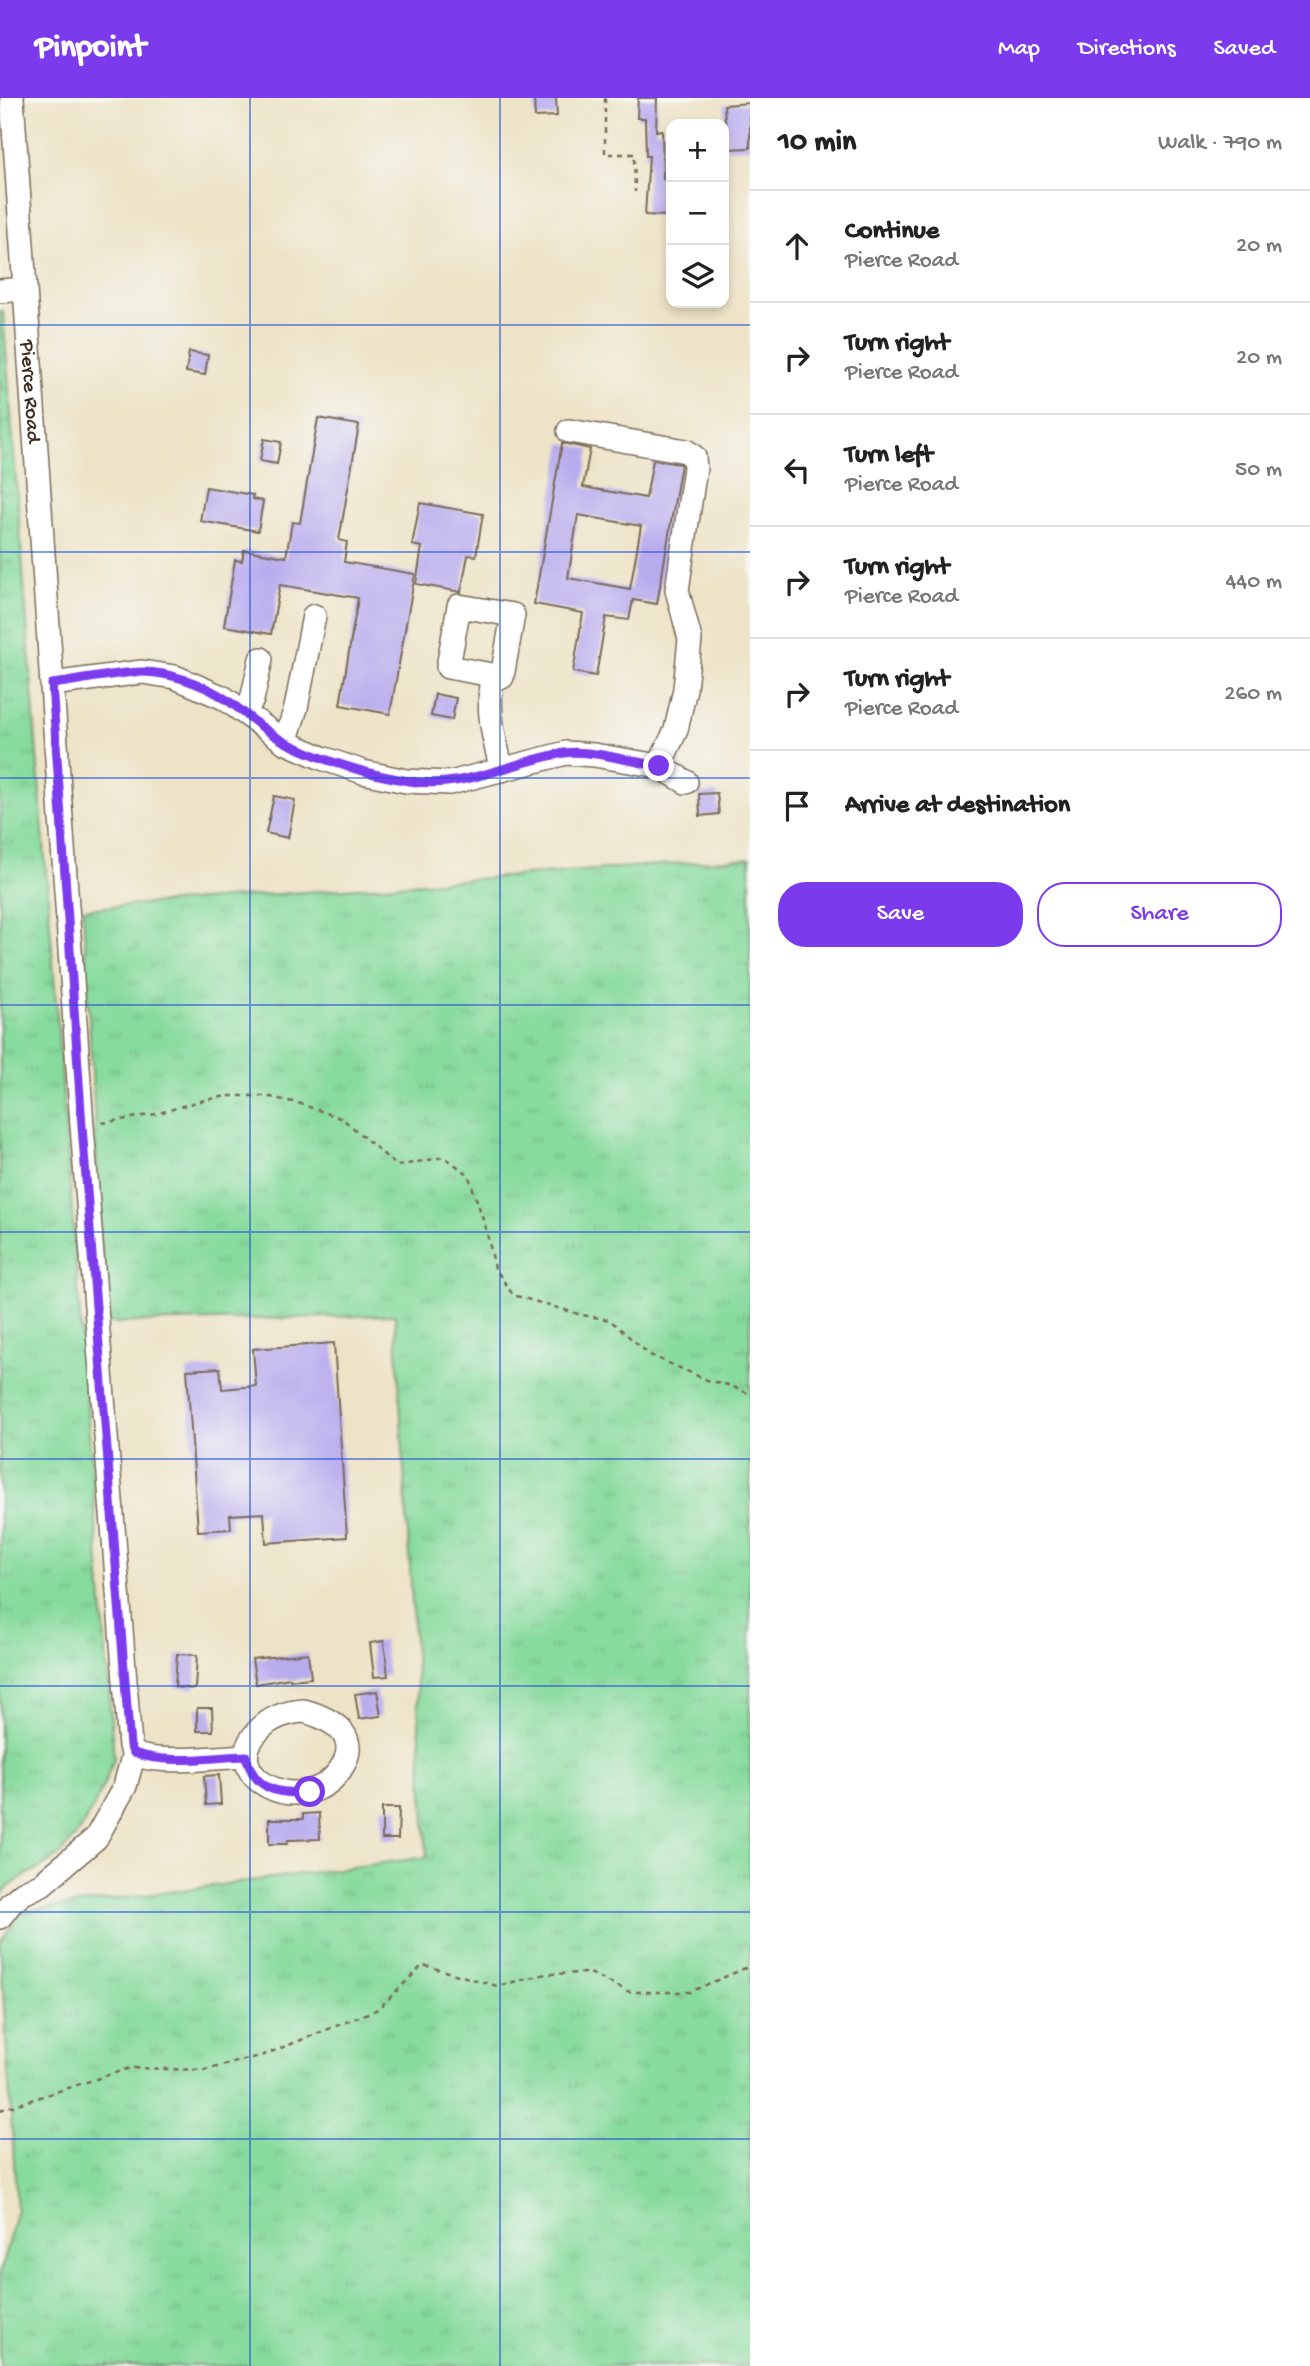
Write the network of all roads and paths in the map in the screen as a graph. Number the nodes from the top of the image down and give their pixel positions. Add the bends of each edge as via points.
1 (12, 98) edge
2 (605, 98) edge
3 (635, 192) dead end
4 (25, 289) junction
5 (0, 291) edge
6 (569, 431) dead end
7 (314, 616) dead end
8 (261, 659) dead end
9 (492, 675) dead end
10 (52, 684) junction
11 (243, 711) junction
12 (285, 742) junction
13 (659, 766) junction
14 (502, 770) junction
15 (685, 782) dead end
16 (82, 1126) junction
17 (750, 1394) edge
18 (134, 1753) junction
19 (246, 1756) junction
20 (0, 1917) edge
21 (750, 1966) edge
22 (0, 2110) edge

1 - 4 lane, Pierce Road
2 - 3 path via 604,154 634,154
4 - 5 lane
4 - 10 lane, Pierce Road
6 - 13 lane via 687,451 694,457 677,590 690,639 685,689 676,730
7 - 12 lane
8 - 11 lane via 252,700
9 - 14 lane via 492,733
10 - 11 lane via 142,672 204,688
10 - 16 lane, Pierce Road
11 - 12 lane
12 - 14 lane via 363,772 406,781 450,783
13 - 14 lane via 566,753
13 - 15 lane
16 - 17 path via 226,1096 265,1096 343,1119 397,1166 444,1157 468,1174 495,1268 513,1295 610,1320 650,1355 707,1381
16 - 18 lane, Pierce Road
18 - 19 lane via 181,1759
18 - 20 lane via 125,1786 96,1838 42,1884 23,1893
19 - 19 lane via 249,1769 270,1790 291,1794 327,1785 346,1760 347,1746 343,1730 332,1721 304,1711 289,1712 257,1731
21 - 22 path via 690,1992 630,1992 590,1973 546,1974 497,1986 423,1965 378,2009 264,2055 205,2070 130,2068

